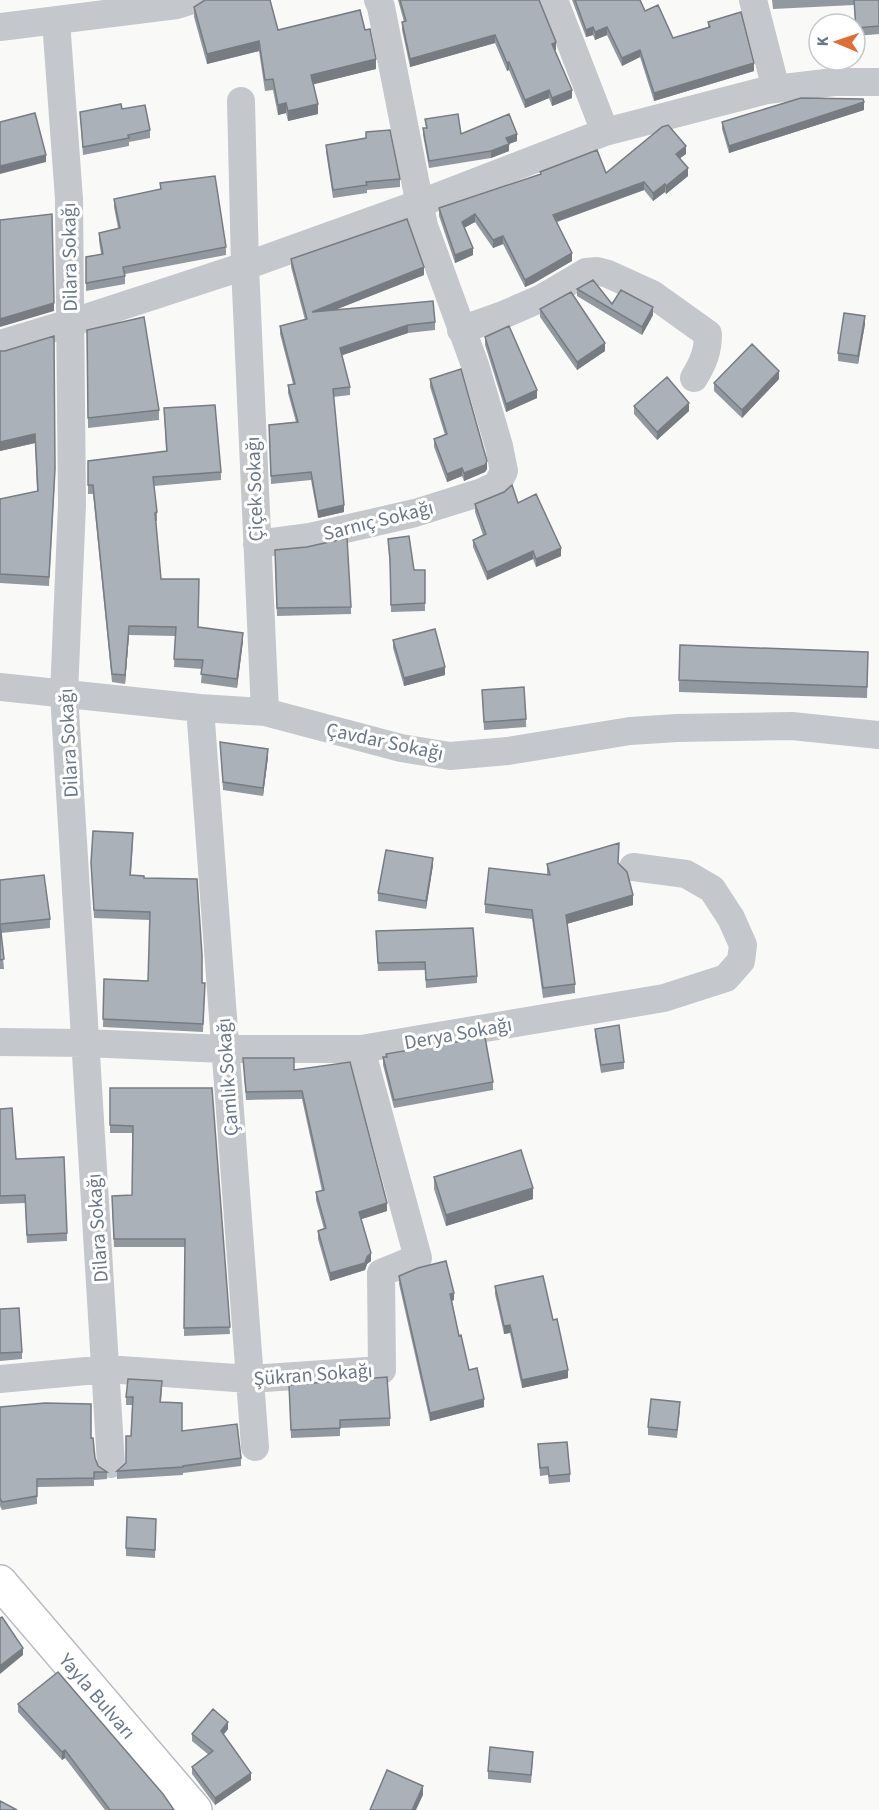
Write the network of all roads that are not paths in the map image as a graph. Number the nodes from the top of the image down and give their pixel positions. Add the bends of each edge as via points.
1 (193, 0) edge
2 (378, 0) edge
3 (554, 0) edge
4 (753, 0) edge
5 (56, 21) junction
6 (0, 27) edge
7 (879, 82) edge
8 (776, 89) junction
9 (241, 101) dead end
10 (605, 132) junction
11 (421, 203) junction
12 (245, 266) junction
13 (70, 323) junction
14 (461, 330) junction
15 (0, 344) edge
16 (694, 378) dead end
17 (257, 544) junction
18 (0, 687) edge
19 (64, 694) junction
20 (200, 708) junction
21 (265, 712) junction
22 (879, 735) edge
23 (633, 867) dead end
24 (0, 1041) edge
25 (85, 1042) junction
26 (224, 1049) junction
27 (361, 1049) junction
28 (107, 1369) junction
29 (250, 1378) junction
30 (0, 1379) edge
31 (255, 1447) dead end
32 (111, 1464) dead end
33 (0, 1582) edge
34 (195, 1810) edge

1 - 5 street
2 - 11 street
3 - 10 street
4 - 8 street
5 - 6 street
5 - 13 street, Dilara Sokağı via 69,199
7 - 8 street via 834,82
8 - 10 street
9 - 12 street, Çiçek Sokağı
10 - 11 street
11 - 12 street
11 - 14 street via 424,226
12 - 13 street
12 - 17 street, Çiçek Sokağı
13 - 15 street
13 - 19 street, Dilara Sokağı via 72,506
14 - 16 street via 542,298 586,272 597,271 652,294 708,334 704,363
14 - 17 street, Sarnıç Sokağı via 499,446 504,471 497,485 414,513 310,537
17 - 21 street, Çiçek Sokağı
18 - 19 street, Çavdar Sokağı
19 - 20 street, Çavdar Sokağı
19 - 25 street, Dilara Sokağı
20 - 21 street, Çavdar Sokağı
20 - 26 street, Çamlık Sokağı
21 - 22 street, Çavdar Sokağı via 450,756 677,728 792,726
23 - 27 street, Derya Sokağı via 686,874 712,889 743,945 741,961 726,978 664,998
24 - 25 street, Derya Sokağı
25 - 26 street, Derya Sokağı
25 - 28 street, Dilara Sokağı
26 - 27 street, Derya Sokağı
26 - 29 street, Çamlık Sokağı
27 - 29 street, Şükran Sokağı via 418,1258 381,1273 382,1370
28 - 29 street, Şükran Sokağı
28 - 30 street, Şükran Sokağı
28 - 32 street, Dilara Sokağı
29 - 31 street, Çamlık Sokağı
33 - 34 main road, Yayla Bulvarı

